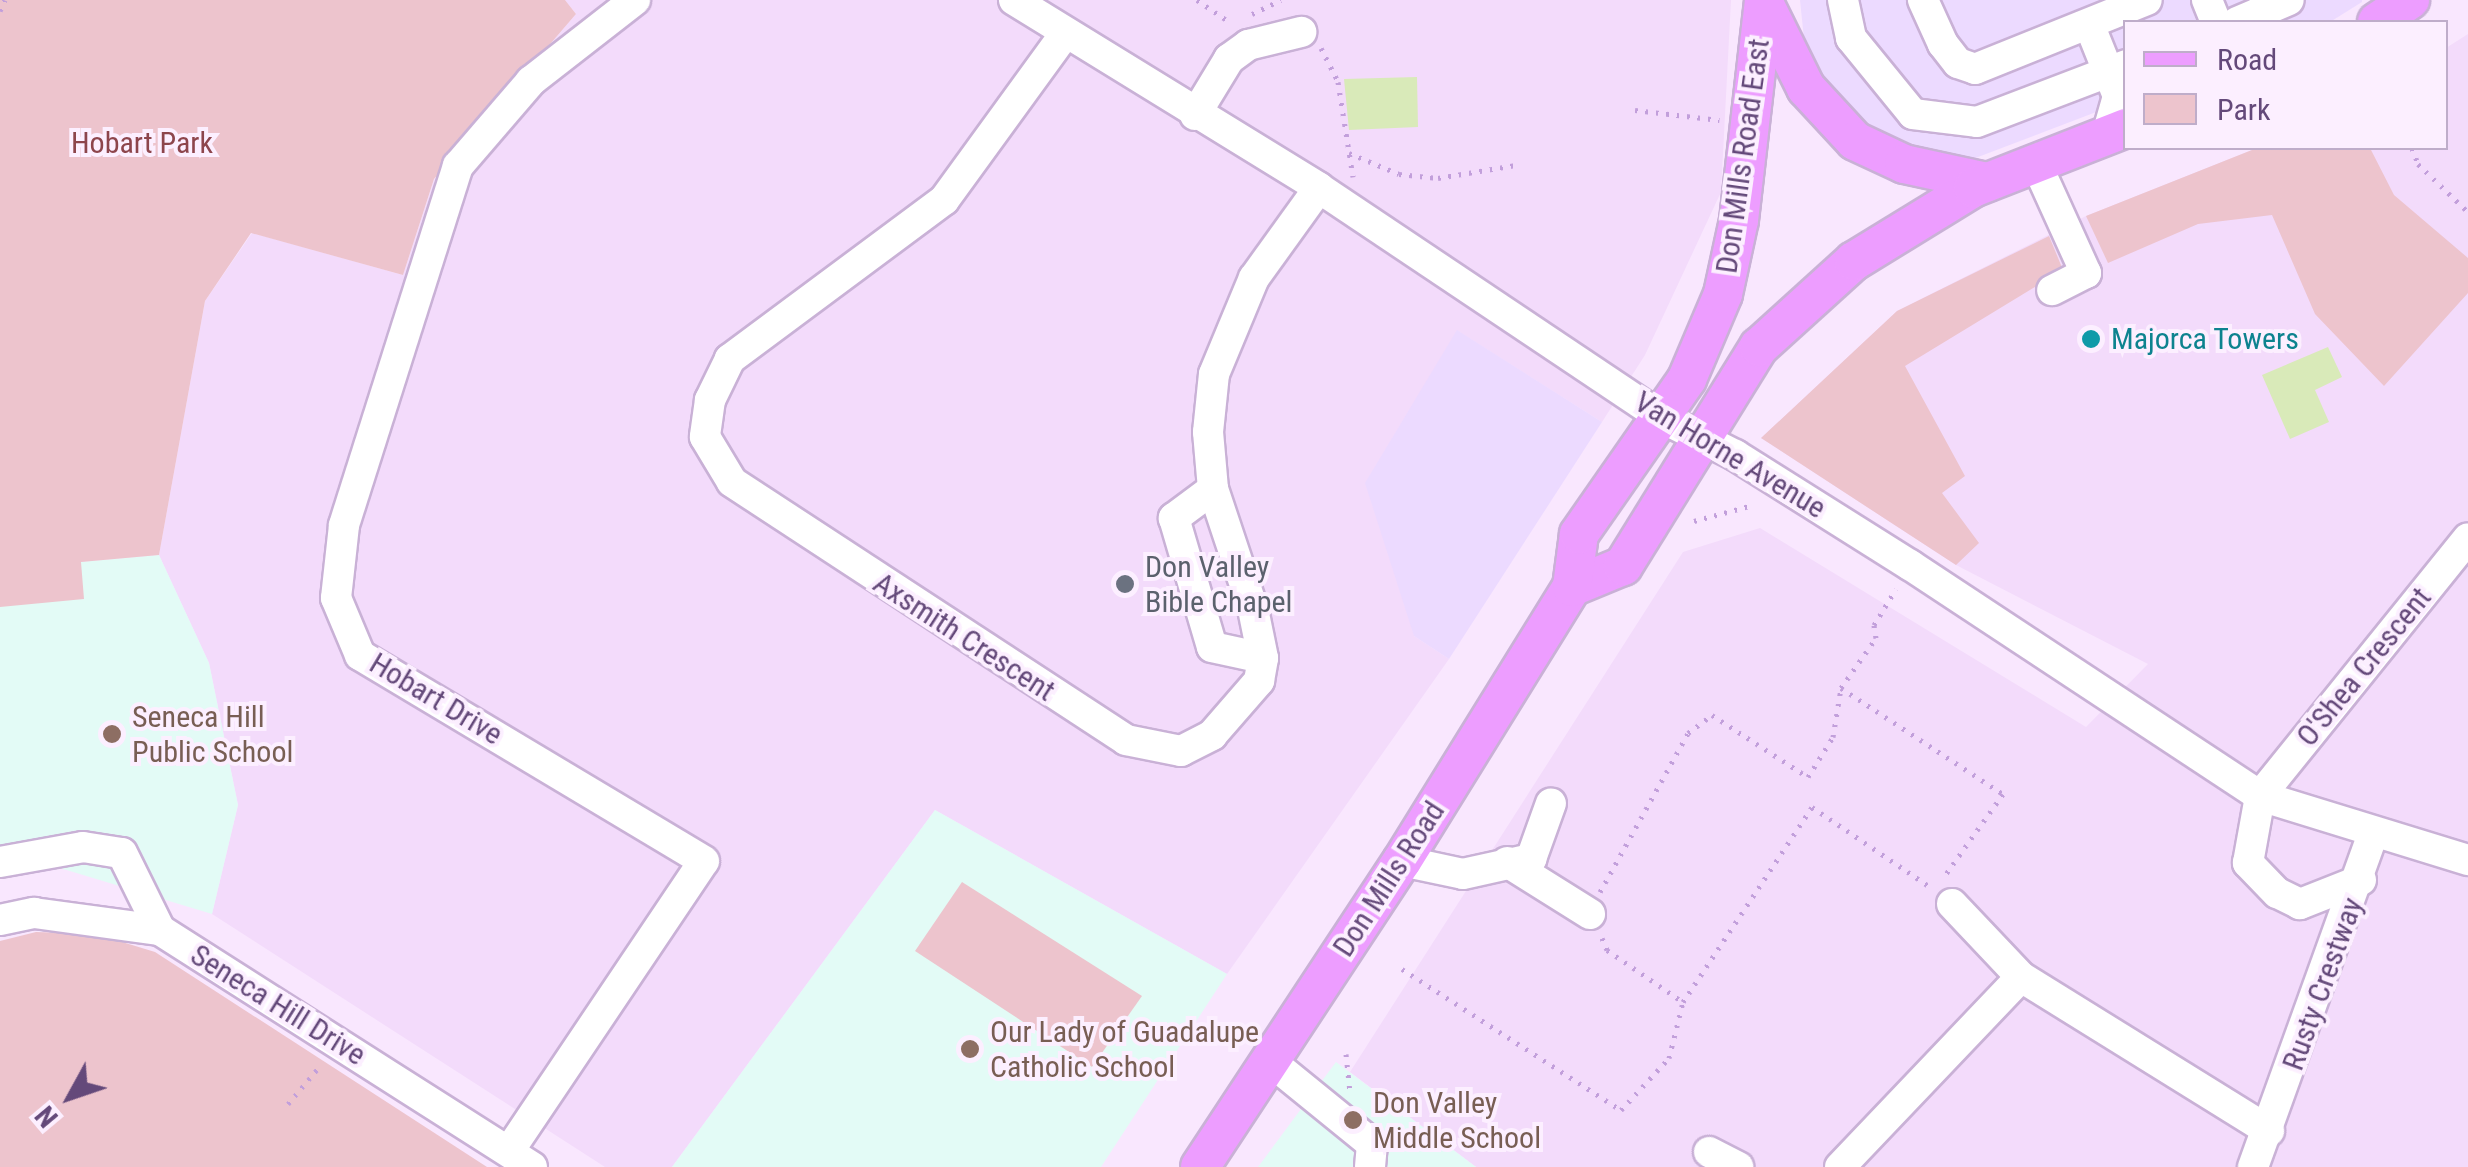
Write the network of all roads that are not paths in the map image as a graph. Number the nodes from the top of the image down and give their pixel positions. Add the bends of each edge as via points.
1 (636, 0) edge
2 (1014, 0) edge
3 (1843, 0) edge
4 (1923, 0) edge
5 (2147, 0) edge
6 (2410, 0) edge
7 (1764, 1) edge
8 (2380, 20) edge
9 (2089, 24) junction
10 (1301, 32) road end
11 (1064, 35) junction
12 (2117, 68) edge
13 (1195, 115) junction
14 (2116, 132) edge
15 (2036, 163) junction
16 (1987, 182) junction
17 (1319, 188) junction
18 (2052, 290) dead end
19 (1662, 418) junction
20 (1700, 437) junction
21 (1213, 489) junction
22 (2468, 538) edge
23 (1572, 588) junction
24 (1263, 658) junction
25 (2260, 796) junction
26 (1550, 803) dead end
27 (2372, 834) junction
28 (2468, 860) edge
29 (1402, 861) junction
30 (0, 862) edge
31 (1507, 862) junction
32 (2360, 880) junction
33 (1952, 904) dead end
34 (1590, 914) road end
35 (0, 920) edge
36 (160, 930) junction
37 (2021, 977) junction
38 (1270, 1060) junction
39 (2269, 1131) junction
40 (1709, 1152) dead end
41 (520, 1159) edge
42 (1200, 1167) edge
43 (1370, 1167) edge
44 (1738, 1167) edge
45 (1840, 1167) edge
46 (2253, 1167) edge

1 - 41 street, Hobart Drive via 532,82 458,166 344,524 336,598 360,655 704,861
2 - 11 street, Van Horne Avenue
3 - 12 street via 1850,38 1913,114 1977,122
4 - 9 street via 1942,44 1975,69
5 - 9 street
6 - 8 main road
7 - 16 main road via 1806,88 1855,141 1904,164
7 - 19 main road, Don Mills Road East via 1739,220 1723,294
9 - 12 street
10 - 13 street via 1248,45 1230,60
11 - 13 street, Van Horne Avenue
11 - 24 street, Axsmith Crescent via 944,200 730,359 710,400 705,438 732,482 1126,740 1181,751 1212,735 1242,707
12 - 14 street
13 - 17 street, Van Horne Avenue
14 - 15 main road
15 - 16 main road
15 - 18 street via 2086,273
16 - 20 main road via 1854,261 1759,347
17 - 19 street, Van Horne Avenue
17 - 21 street via 1254,278 1214,374 1208,432
19 - 20 street, Van Horne Avenue
19 - 23 main road, Don Mills Road via 1578,534
20 - 23 main road via 1623,566
20 - 25 street, Van Horne Avenue via 1910,565
21 - 24 street
21 - 24 street via 1174,518 1212,647
22 - 25 street, O'Shea Crescent
23 - 29 main road, Don Mills Road
25 - 27 street, Van Horne Avenue
25 - 32 street via 2248,863 2277,893 2300,904
26 - 31 street via 1531,859
27 - 28 street, Van Horne Avenue
27 - 32 street, Rusty Crestway
29 - 31 street via 1463,874
29 - 38 main road, Don Mills Road
30 - 36 street via 83,847 122,852
31 - 34 street
32 - 39 street, Rusty Crestway
33 - 37 street
35 - 36 street, Seneca Hill Drive via 34,912
36 - 41 street, Seneca Hill Drive
37 - 39 street
37 - 45 street
38 - 42 main road, Don Mills Road
38 - 43 street via 1372,1144
39 - 46 street, Rusty Crestway
40 - 44 street

